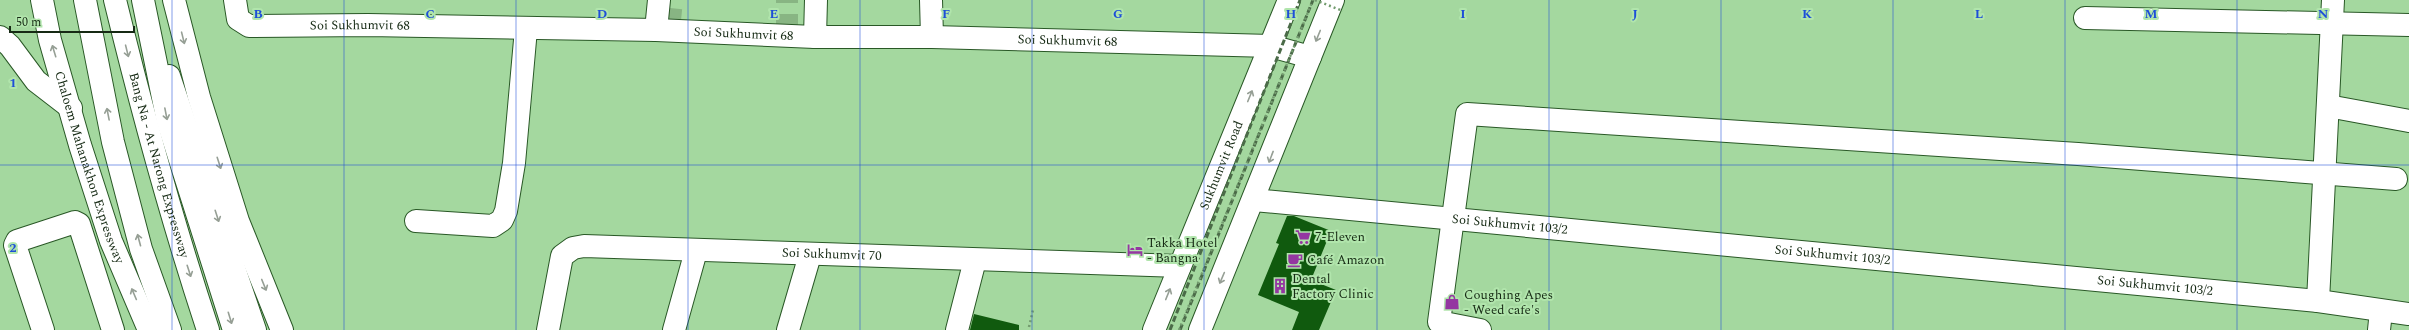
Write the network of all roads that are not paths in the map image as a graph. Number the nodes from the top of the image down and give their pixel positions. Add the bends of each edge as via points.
1 (42, 0) edge
2 (85, 0) edge
3 (115, 0) edge
4 (174, 0) edge
5 (235, 0) edge
6 (659, 0) edge
7 (816, 0) edge
8 (931, 0) edge
9 (1289, 0) edge
10 (2333, 0) edge
11 (144, 3) edge
12 (1338, 5) edge
13 (2084, 18) dead end
14 (2333, 23) junction
15 (2409, 25) edge
16 (526, 29) junction
17 (656, 30) junction
18 (0, 37) edge
19 (815, 37) junction
20 (932, 37) junction
21 (1271, 46) junction
22 (1310, 57) junction
23 (2328, 106) junction
24 (71, 108) junction
25 (2409, 121) edge
26 (2324, 172) junction
27 (2396, 179) dead end
28 (1254, 200) junction
29 (1454, 219) junction
30 (416, 221) dead end
31 (696, 251) junction
32 (810, 255) junction
33 (975, 260) junction
34 (1180, 266) junction
35 (2318, 300) junction
36 (2409, 314) edge
37 (2380, 320) edge
38 (247, 328) edge
39 (43, 330) edge
40 (113, 330) edge
41 (149, 330) edge
42 (170, 330) edge
43 (208, 330) edge
44 (282, 330) edge
45 (548, 330) edge
46 (674, 330) edge
47 (788, 330) edge
48 (957, 330) edge
49 (1154, 330) edge
50 (1200, 330) edge
51 (1480, 330) edge

24 -> 1 main road, Chaloem Mahanakhon Expressway via 50,40
42 -> 2 main road via 141,249 117,158
3 -> 43 main road, Bang Na - At Narong Expressway via 177,236
4 -> 44 main road via 199,97 238,221
5 - 16 main road, Soi Sukhumvit 68 via 238,19 249,26 368,25
6 - 17 main road
7 - 19 main road
8 - 20 main road
9 - 21 main road, Sukhumvit Road
10 - 14 main road
11 -> 38 main road via 190,132
12 -> 22 main road
13 - 14 main road
14 - 15 main road
14 - 23 main road
16 - 17 main road, Soi Sukhumvit 68
16 - 30 main road via 514,163 506,211 502,220 493,226
17 - 19 main road, Soi Sukhumvit 68
18 - 24 main road via 10,46 36,81
19 - 20 main road, Soi Sukhumvit 68
20 - 21 main road, Soi Sukhumvit 68
21 - 22 main road, Soi Sukhumvit 68
34 -> 21 main road, Sukhumvit Road
22 -> 28 main road
23 - 25 main road
23 - 26 main road
41 -> 24 main road, Chaloem Mahanakhon Expressway via 111,241 80,145
26 - 27 main road
26 - 29 main road via 1467,114
26 - 35 main road
28 - 29 main road, Soi Sukhumvit 103/2
28 -> 50 main road
29 - 35 main road, Soi Sukhumvit 103/2
29 - 51 main road via 1439,322
31 - 32 main road, Soi Sukhumvit 70
31 - 45 main road, Soi Sukhumvit 70 via 584,246 572,248 562,256
31 - 46 main road
32 - 33 main road, Soi Sukhumvit 70
32 - 47 main road
33 - 34 main road, Soi Sukhumvit 70
33 - 48 main road
49 -> 34 main road, Sukhumvit Road
35 - 37 main road, Soi Sukhumvit 103/2
36 - 37 main road, Soi Sukhumvit 103/2
39 - 40 main road via 15,250 15,242 75,222 79,224

